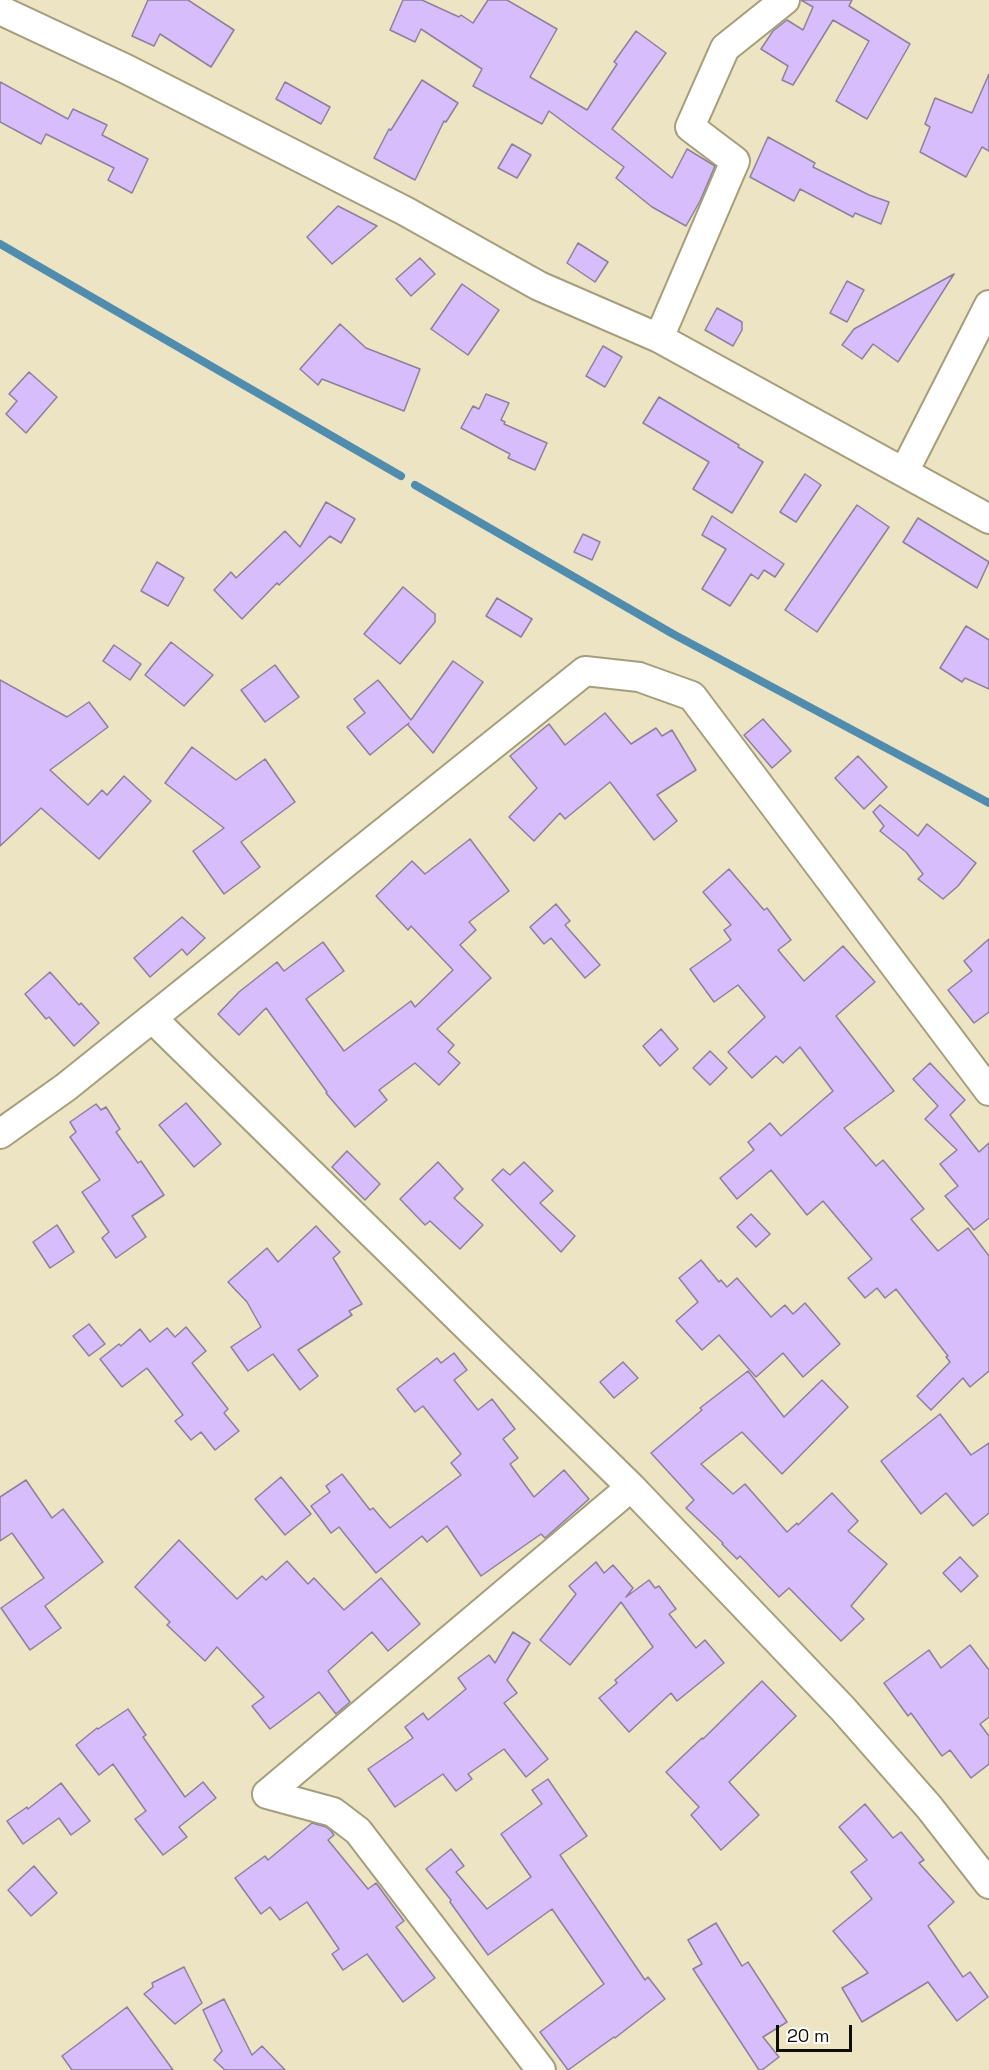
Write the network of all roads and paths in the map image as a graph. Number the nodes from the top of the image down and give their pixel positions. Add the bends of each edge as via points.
1 (785, 0) edge
2 (0, 10) edge
3 (989, 305) edge
4 (659, 338) junction
5 (904, 472) junction
6 (989, 519) edge
7 (152, 1018) junction
8 (989, 1091) edge
9 (0, 1134) edge
10 (631, 1487) junction
11 (989, 1884) edge
12 (541, 2070) edge

1 - 4 street via 725,48 690,127 735,160
2 - 4 street via 126,69 405,211 539,286
3 - 5 street
4 - 5 street
5 - 6 street
7 - 8 street via 585,671 639,676 692,696
7 - 9 street
7 - 10 street
10 - 11 street via 843,1709 929,1807
10 - 12 street via 267,1794 333,1812 358,1831

